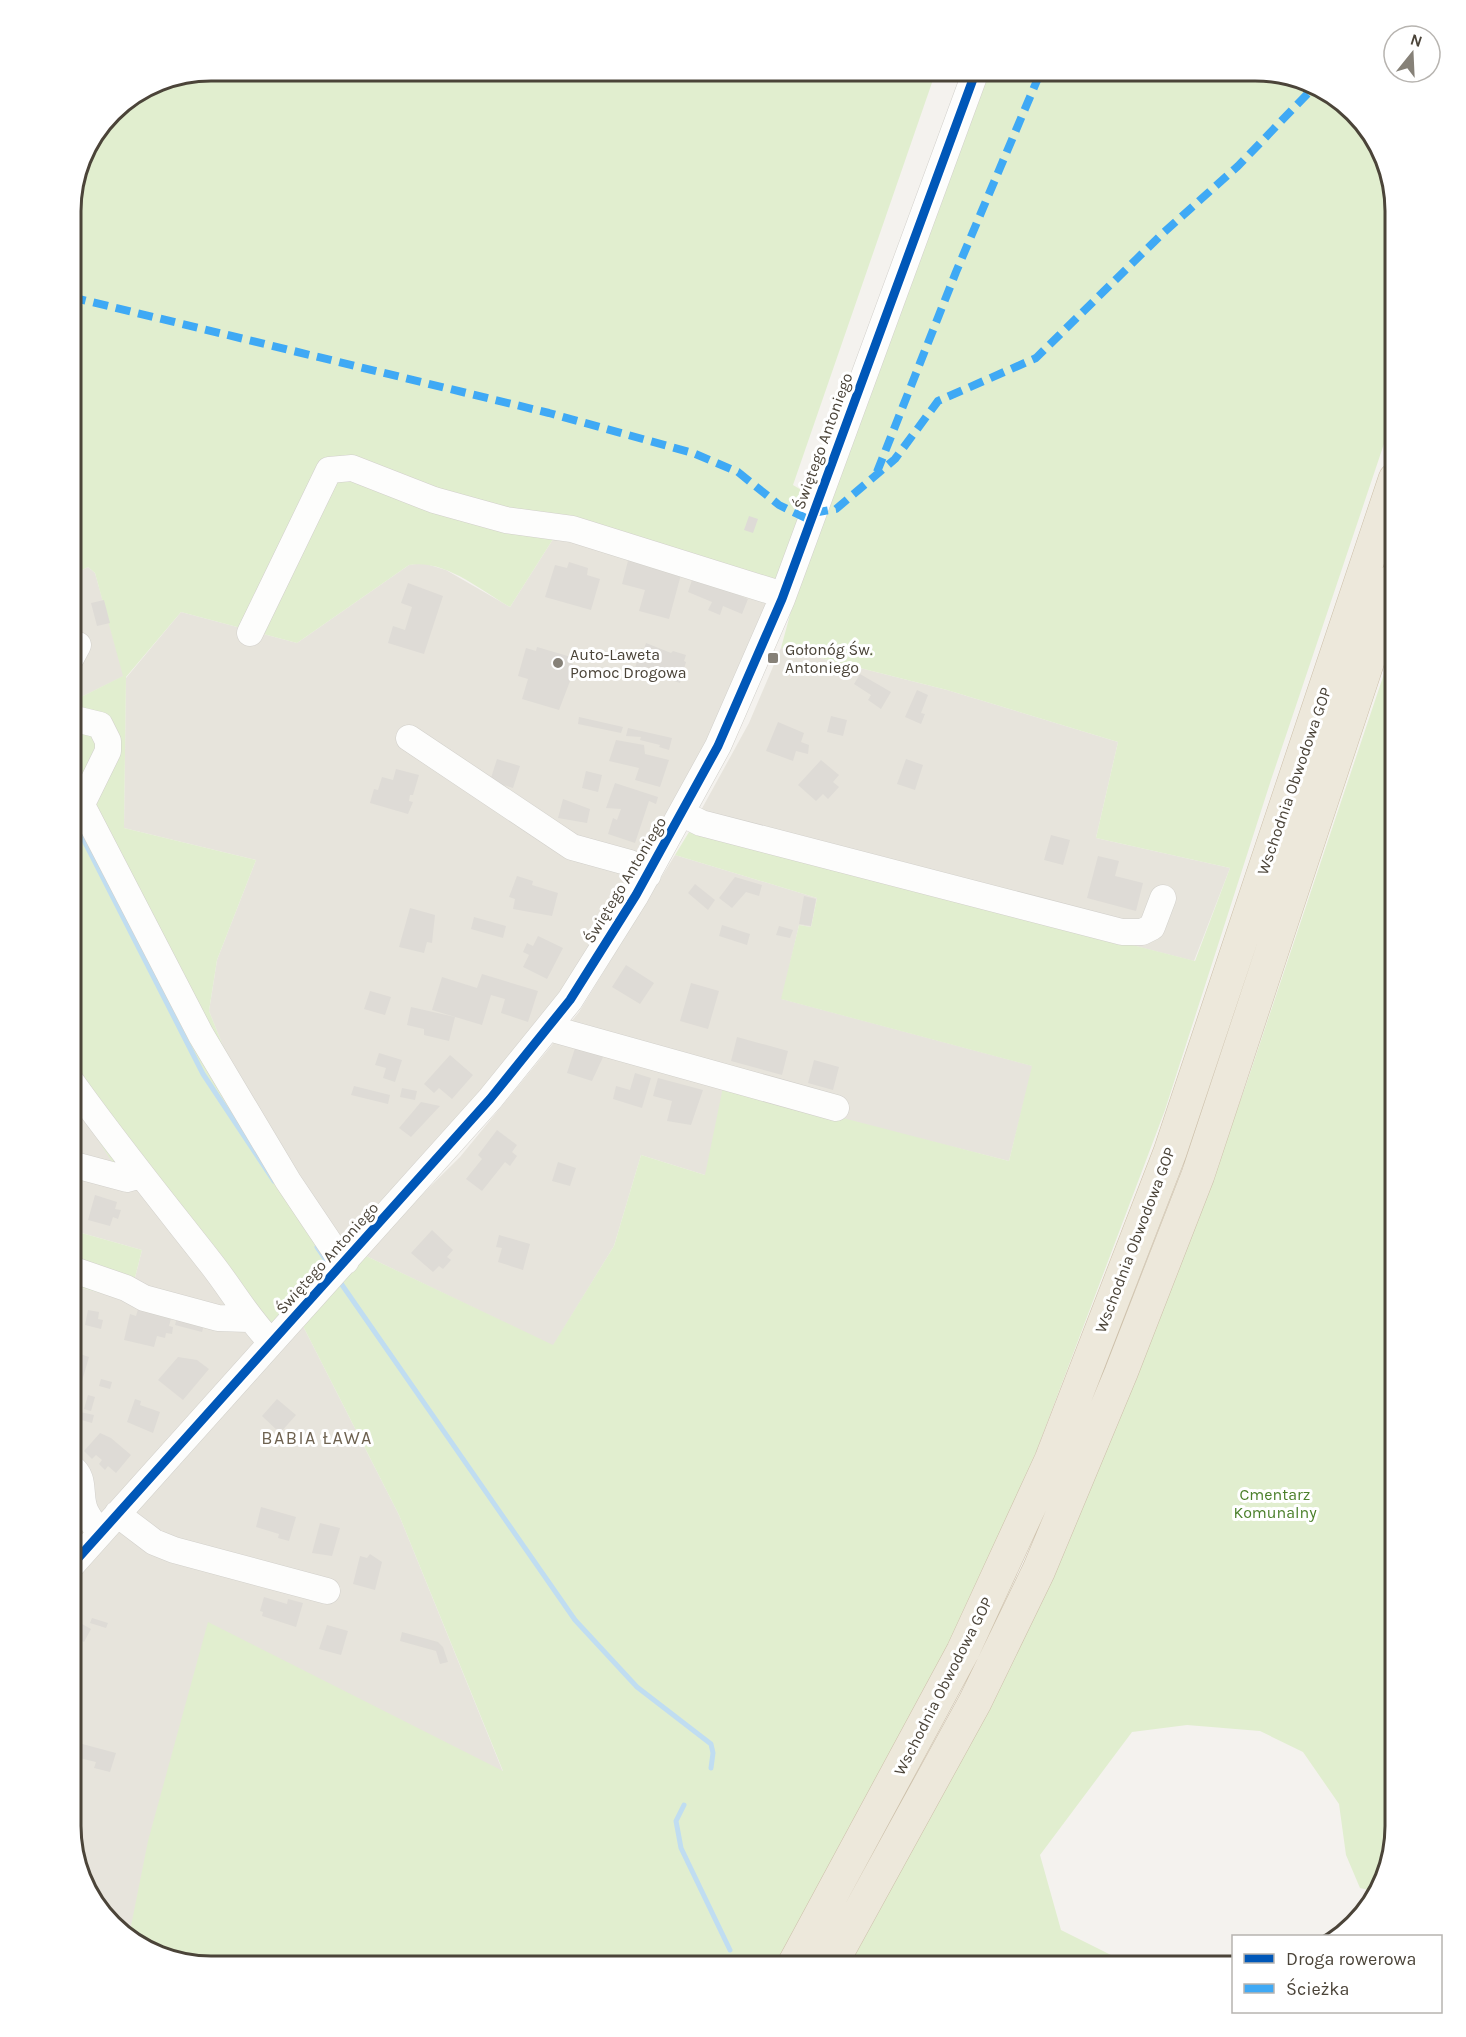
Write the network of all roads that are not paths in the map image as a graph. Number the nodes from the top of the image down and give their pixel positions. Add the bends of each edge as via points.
1 (972, 81) edge
2 (1385, 509) edge
3 (783, 595) junction
4 (1385, 609) edge
5 (250, 633) dead end
6 (81, 720) edge
7 (409, 738) dead end
8 (81, 788) edge
9 (81, 804) edge
10 (683, 814) junction
11 (648, 874) junction
12 (1163, 898) dead end
13 (549, 1028) junction
14 (81, 1094) edge
15 (836, 1108) dead end
16 (81, 1167) edge
17 (141, 1175) junction
18 (346, 1261) junction
19 (81, 1272) edge
20 (248, 1318) junction
21 (271, 1342) junction
22 (81, 1482) edge
23 (117, 1514) junction
24 (100, 1533) junction
25 (81, 1554) edge
26 (327, 1591) dead end
27 (798, 1956) edge
28 (835, 1956) edge

1 - 3 street, Świętego Antoniego
2 - 27 highway, Wschodnia Obwodowa GOP via 1170,1152 1055,1449 963,1651
3 - 5 street via 572,529 506,520 434,500 352,468 329,470
3 - 10 street, Świętego Antoniego via 733,715
4 - 28 highway, Wschodnia Obwodowa GOP via 1198,1175 1121,1373 1039,1570 975,1702
6 - 8 street via 100,725 108,751
7 - 11 street via 572,847 630,863
9 - 18 street via 238,1100 333,1248
10 - 11 street, Świętego Antoniego
10 - 12 street via 701,823 1122,932 1142,932 1152,927
11 - 13 street, Świętego Antoniego
13 - 15 street
13 - 18 street, Świętego Antoniego via 445,1152
14 - 17 street
16 - 17 street via 127,1179
17 - 20 street via 212,1263
18 - 21 street, Świętego Antoniego
19 - 20 street via 144,1298 218,1318
20 - 21 street
21 - 23 street, Świętego Antoniego
22 - 24 street via 86,1512
23 - 24 street, Świętego Antoniego
23 - 26 street via 154,1542 174,1550
24 - 25 street, Świętego Antoniego

